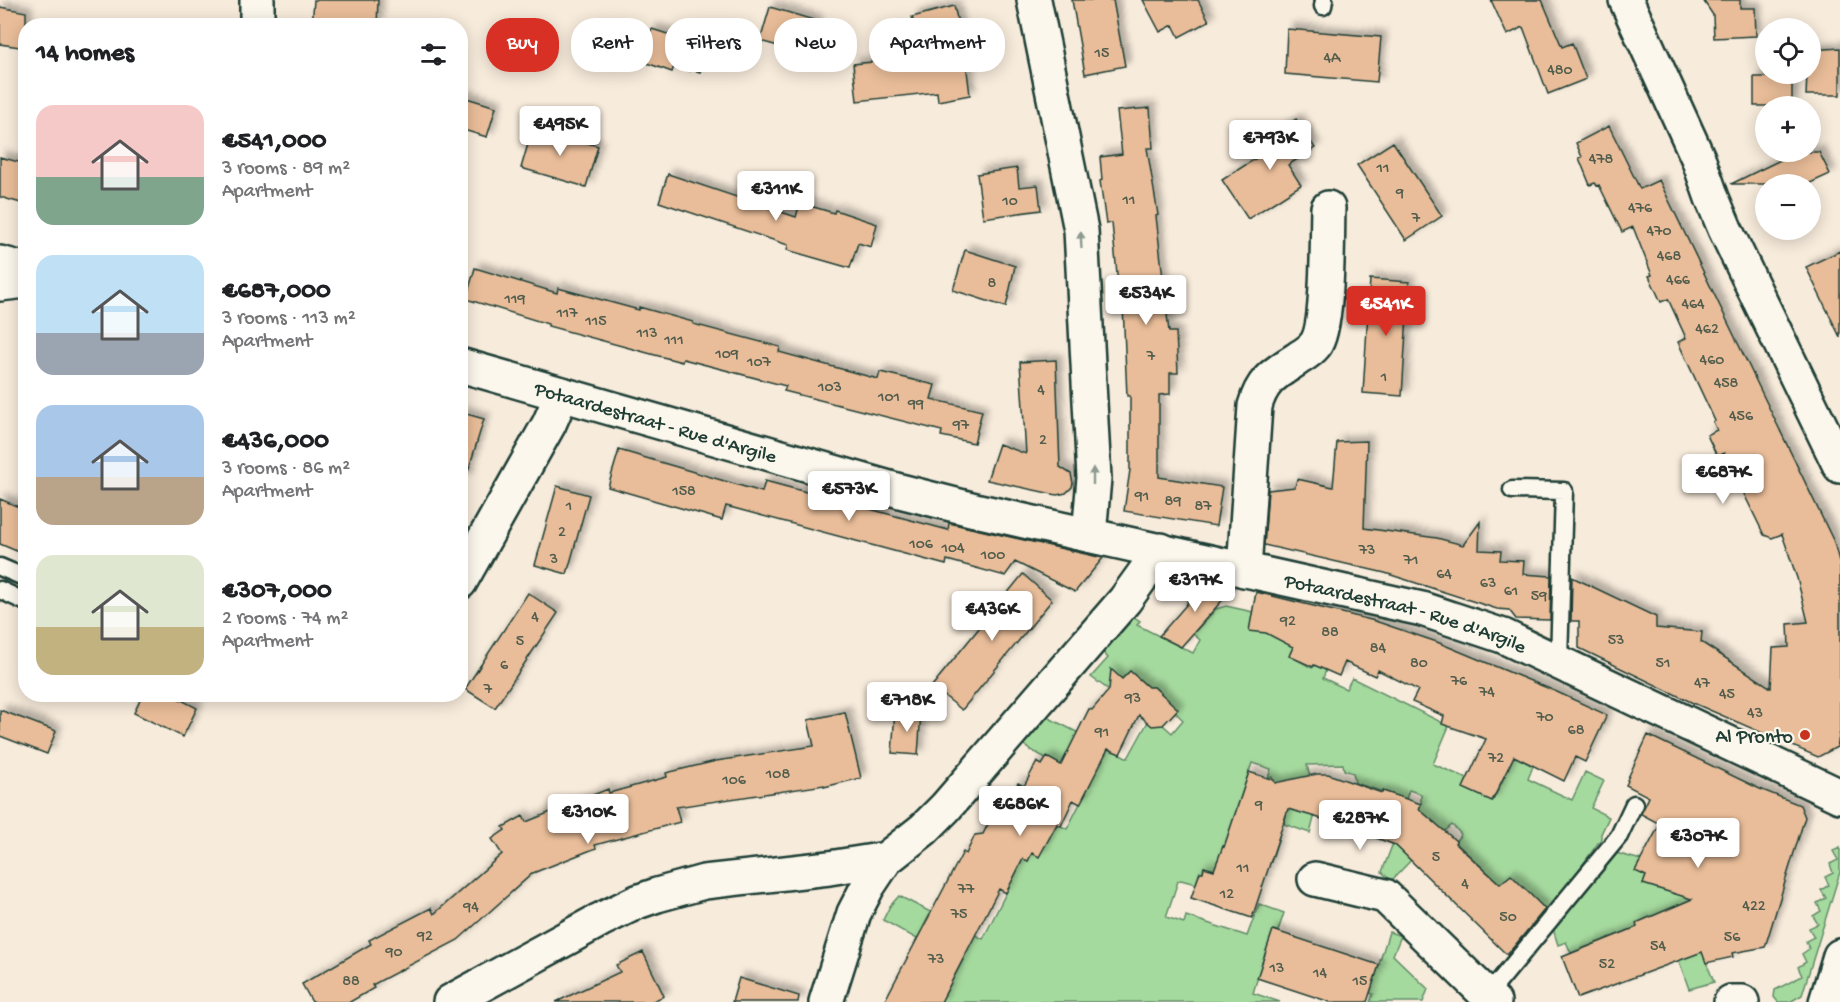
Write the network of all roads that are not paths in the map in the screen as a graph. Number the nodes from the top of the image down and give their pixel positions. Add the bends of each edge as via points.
1 (1034, 0) edge
2 (1626, 0) edge
3 (1328, 208) dead end
4 (0, 263) edge
5 (18, 269) edge
6 (18, 282) edge
7 (0, 284) edge
8 (468, 367) edge
9 (562, 394) junction
10 (1840, 466) edge
11 (1512, 490) dead end
12 (1089, 535) junction
13 (1161, 550) junction
14 (0, 567) edge
15 (468, 568) edge
16 (1244, 570) junction
17 (18, 575) edge
18 (0, 590) edge
19 (18, 598) edge
20 (1559, 661) junction
21 (1840, 796) edge
22 (1634, 804) dead end
23 (886, 859) junction
24 (1315, 879) dead end
25 (1840, 956) edge
26 (1490, 999) edge
27 (450, 1002) edge
28 (826, 1002) edge
29 (1731, 1002) edge
30 (1742, 1002) edge
31 (1826, 1002) edge

12 -> 1 street via 1094,478 1081,230
2 - 10 street via 1698,158 1725,228
3 - 16 street via 1320,334 1306,353 1268,380 1255,406
4 - 5 street
6 - 7 street
8 - 9 street, Potaardestraat - Rue d'Argile
9 - 12 street, Potaardestraat - Rue d'Argile via 900,491
9 - 15 street
11 - 20 lane via 1564,491
12 - 13 street, Potaardestraat - Rue d'Argile
13 - 16 street, Potaardestraat - Rue d'Argile
13 - 23 street via 1125,600 945,808
14 - 17 lane
16 - 20 street, Potaardestraat - Rue d'Argile via 1422,609 1503,636
18 - 19 lane
20 - 21 street, Potaardestraat - Rue d'Argile
22 - 26 lane via 1619,836
23 - 27 street via 704,882 657,895 600,920
23 - 28 street via 854,913
24 - 26 street via 1385,896
25 - 31 street
29 - 30 street

